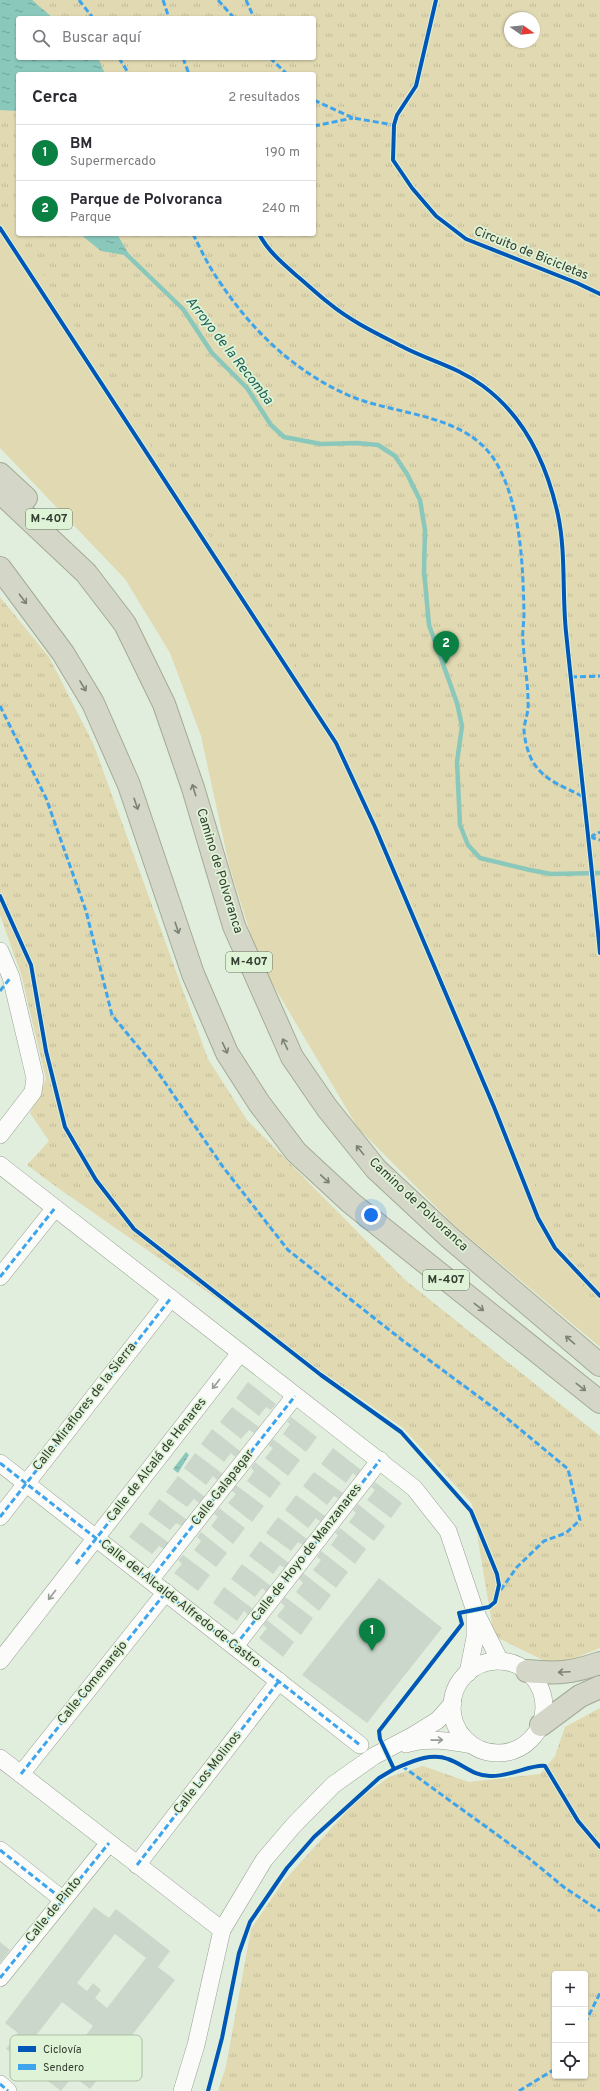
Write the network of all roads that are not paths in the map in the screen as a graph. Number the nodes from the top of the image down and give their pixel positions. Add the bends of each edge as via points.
1 (0, 474) edge
2 (0, 492) edge
3 (0, 568) edge
4 (86, 573) junction
5 (0, 951) edge
6 (11, 977) junction
7 (0, 991) edge
8 (0, 1135) edge
9 (0, 1165) edge
10 (54, 1208) junction
11 (0, 1277) edge
12 (170, 1298) junction
13 (240, 1353) junction
14 (600, 1365) edge
15 (295, 1396) junction
16 (600, 1402) edge
17 (380, 1460) junction
18 (0, 1463) edge
19 (26, 1483) junction
20 (0, 1517) edge
21 (97, 1538) junction
22 (150, 1580) junction
23 (166, 1592) junction
24 (475, 1611) junction
25 (235, 1646) junction
26 (500, 1661) junction
27 (0, 1662) edge
28 (600, 1663) edge
29 (527, 1671) junction
30 (468, 1673) junction
31 (279, 1681) junction
32 (600, 1687) edge
33 (453, 1702) junction
34 (541, 1725) junction
35 (360, 1744) dead end
36 (472, 1745) junction
37 (385, 1750) junction
38 (0, 1758) edge
39 (21, 1774) junction
40 (108, 1843) junction
41 (0, 1850) edge
42 (137, 1865) junction
43 (62, 1899) junction
44 (222, 1930) junction
45 (0, 1978) edge
46 (0, 2084) edge
47 (8, 2091) edge
48 (182, 2091) edge

1 - 4 highway, M-407 via 59,528
2 - 4 highway, Camino de Polvoranca / M-407
3 -> 16 highway, M-407 via 62,652 93,702 129,785 193,974 227,1053 259,1103 296,1152 351,1203
14 -> 4 highway, Camino de Polvoranca / M-407 via 449,1237 376,1169 327,1108 292,1057 234,926 193,788 164,704 125,624
5 - 6 street
6 - 7 street
6 - 8 street via 35,1073 35,1083 33,1092
9 - 10 street
10 - 11 street
10 - 12 street
12 - 13 street
12 - 19 street, Calle Miraflores de la Sierra
13 - 15 street
13 -> 21 street, Calle de Alcalá de Henares
15 - 17 street
15 - 22 street, Calle Galapagar
17 - 24 street via 414,1488 448,1531
17 - 25 street, Calle de Hoyo de Manzanares
18 - 19 street, Calle del Alcalde Alfredo de Castro
19 - 20 street, Calle Miraflores de la Sierra
19 - 21 street, Calle del Alcalde Alfredo de Castro
21 - 22 street, Calle del Alcalde Alfredo de Castro
21 -> 27 street, Calle de Alcalá de Henares
22 - 23 street, Calle del Alcalde Alfredo de Castro
23 - 25 street, Calle del Alcalde Alfredo de Castro
23 - 39 street, Calle Comenarejo
24 - 26 street
24 - 30 street via 475,1638
25 - 31 street, Calle del Alcalde Alfredo de Castro
26 - 29 street via 514,1664
26 - 30 street via 478,1666
28 -> 29 highway via 573,1672
29 - 34 street via 537,1682 543,1696 544,1711
30 - 33 street via 460,1682
31 - 35 street, Calle del Alcalde Alfredo de Castro
31 - 42 street, Calle Los Molinos
32 - 34 highway via 580,1696
33 - 36 street via 456,1726
33 - 37 street via 438,1720
34 - 36 street via 534,1737 524,1746 511,1752 491,1752
37 -> 36 street via 415,1741 442,1740
37 - 44 street via 333,1786 294,1826 264,1860
38 - 39 street
39 - 40 street
40 - 42 street
40 - 43 street, Calle de Pinto
41 - 43 street
42 - 44 street
43 - 45 street, Calle de Pinto
44 - 48 street via 196,2045
46 - 47 street

